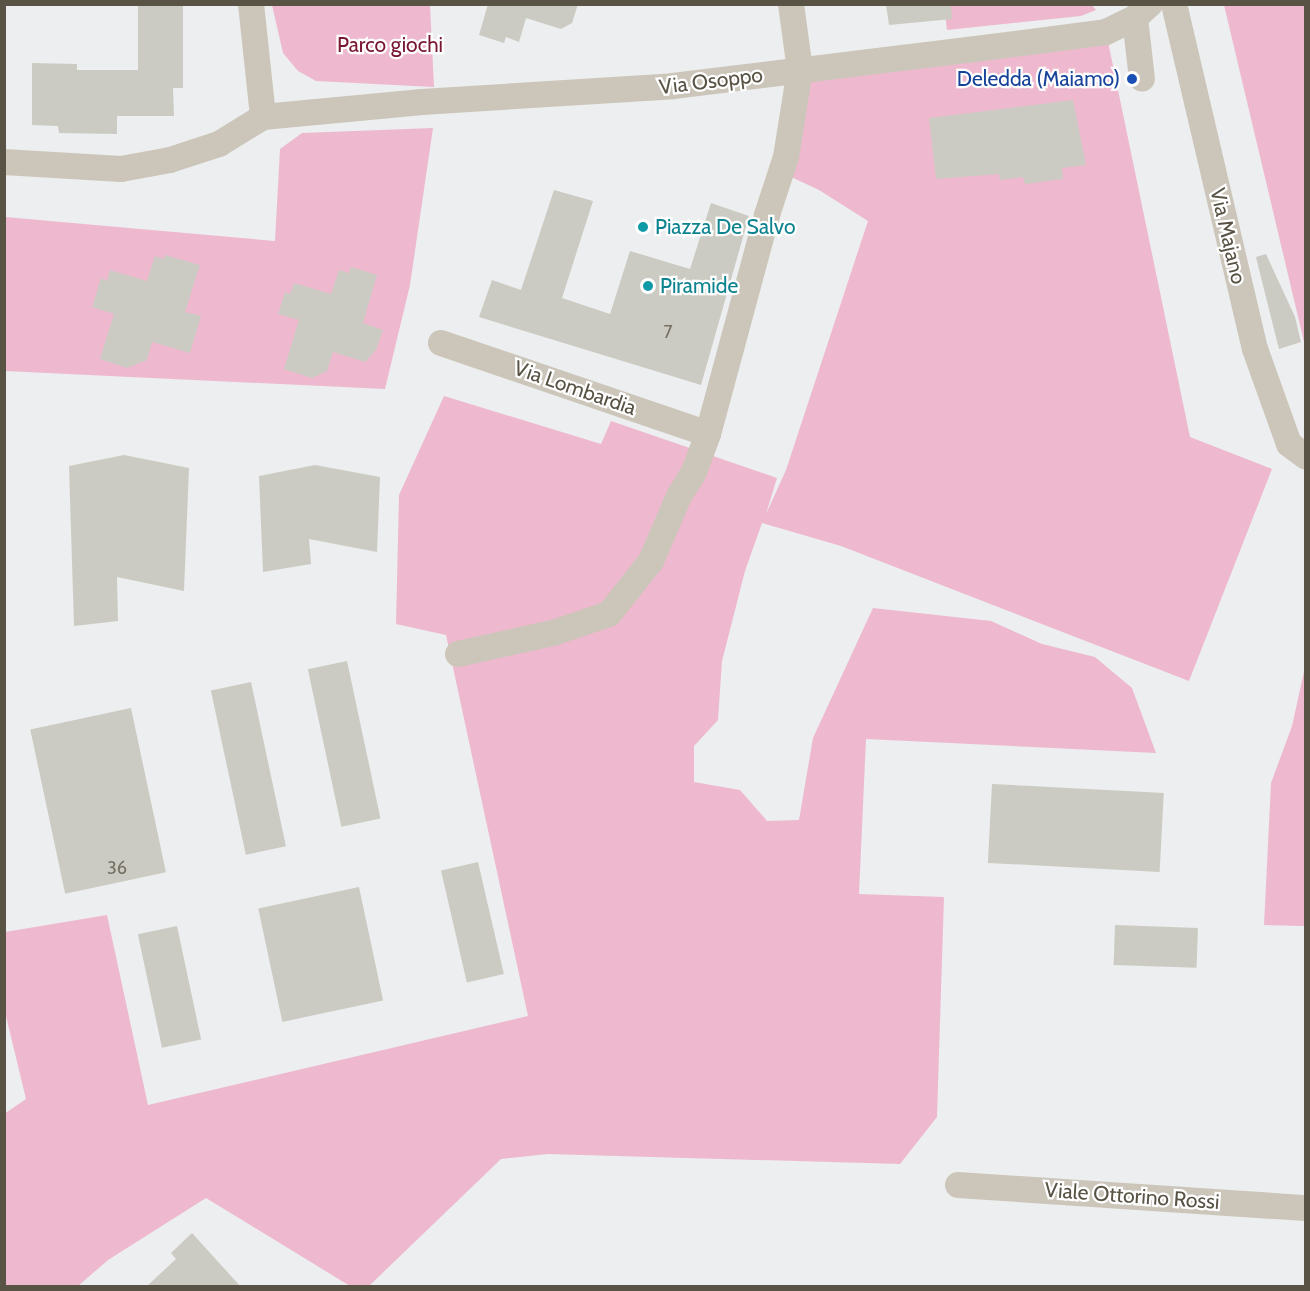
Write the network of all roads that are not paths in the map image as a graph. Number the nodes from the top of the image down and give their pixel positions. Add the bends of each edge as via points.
1 (251, 4) edge
2 (791, 4) edge
3 (1174, 4) edge
4 (1142, 11) edge
5 (800, 70) junction
6 (1142, 79) dead end
7 (263, 117) junction
8 (4, 162) edge
9 (441, 343) dead end
10 (708, 434) junction
11 (1305, 457) edge
12 (458, 654) dead end
13 (958, 1185) dead end
14 (1305, 1208) edge

1 - 7 street
2 - 5 street
3 - 11 street, Via Majano via 1255,349 1289,444
4 - 5 street, Via Osoppo via 1106,32
4 - 6 street
5 - 7 street, Via Osoppo via 673,86
5 - 10 street via 786,158
7 - 8 street via 219,144 171,160 121,168
9 - 10 street, Via Lombardia
10 - 12 street via 651,561 609,614 553,633
13 - 14 street, Viale Ottorino Rossi

